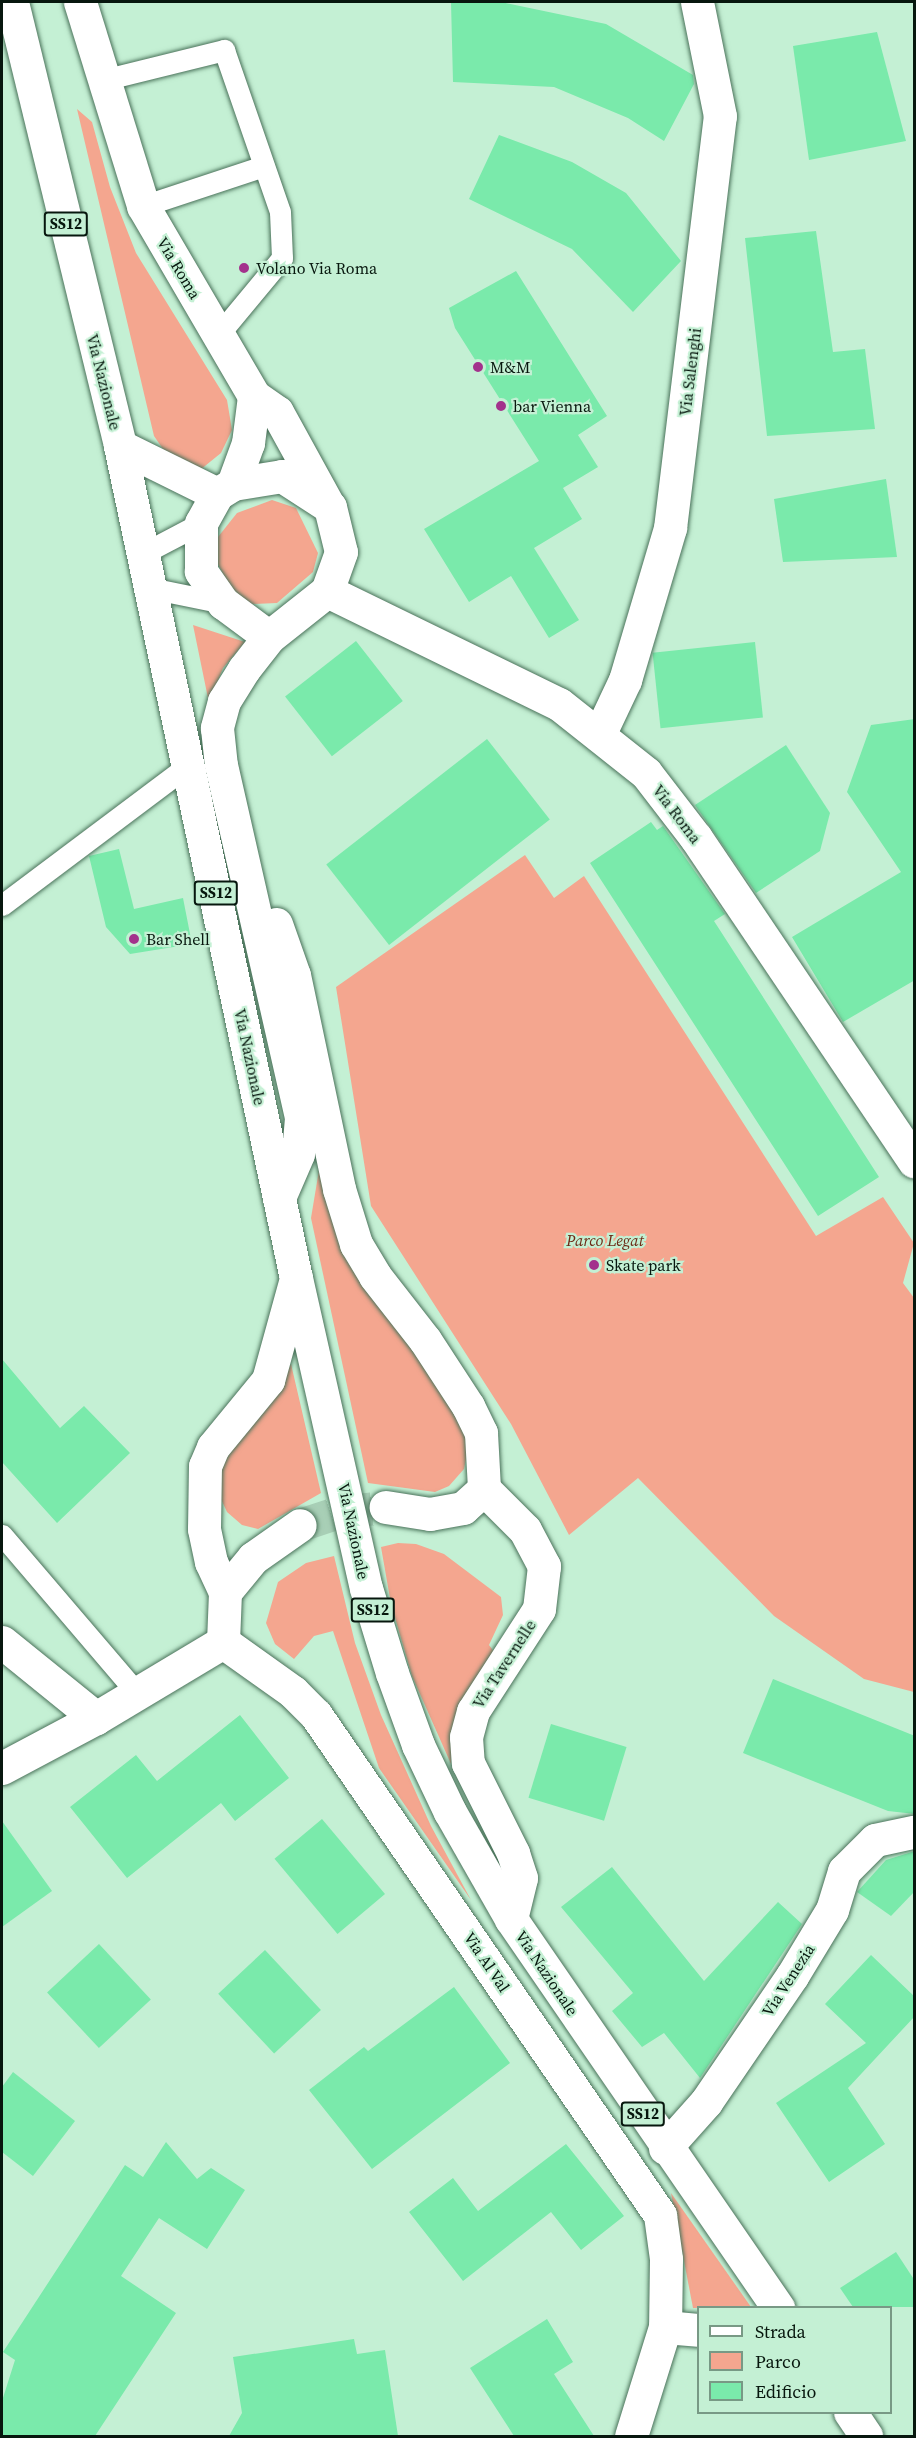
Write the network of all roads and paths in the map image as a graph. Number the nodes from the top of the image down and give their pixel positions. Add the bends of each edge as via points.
1 (12, 2) edge
2 (80, 2) edge
3 (697, 2) edge
4 (103, 80) junction
5 (264, 166) junction
6 (142, 206) junction
7 (218, 335) junction
8 (254, 396) junction
9 (120, 446) junction
10 (225, 489) junction
11 (330, 507) junction
12 (201, 523) junction
13 (142, 554) junction
14 (150, 588) junction
15 (327, 591) junction
16 (223, 603) junction
17 (269, 637) junction
18 (600, 734) junction
19 (190, 764) junction
20 (246, 868) junction
21 (2, 905) edge
22 (915, 1161) edge
23 (279, 1198) junction
24 (296, 1278) junction
25 (484, 1489) junction
26 (386, 1507) tunnel mouth
27 (300, 1525) tunnel mouth
28 (2, 1535) edge
29 (225, 1592) junction
30 (2, 1642) edge
31 (223, 1642) junction
32 (137, 1693) junction
33 (96, 1718) junction
34 (2, 1768) edge
35 (915, 1832) edge
36 (511, 1919) junction
37 (665, 2148) junction
38 (777, 2306) edge
39 (665, 2327) junction
40 (697, 2330) edge
41 (851, 2414) edge
42 (631, 2436) edge
43 (866, 2436) edge

1 - 9 street, Via Nazionale / SS12
2 - 4 street, Via Roma
3 - 18 street, Via Salenghi via 720,116 670,528 625,680
4 - 5 lane via 224,50
4 - 6 street, Via Roma
5 - 6 lane
5 - 7 lane via 280,212 282,258
6 - 7 street, Via Roma
7 - 8 street, Via Roma
8 - 10 street via 248,443
8 - 11 street, Via Roma via 277,412
9 - 10 street
9 - 13 street, Via Nazionale / SS12
10 - 11 street via 282,476
10 - 12 street
11 - 15 street via 341,552
12 - 13 lane
12 - 16 street via 201,571
13 - 14 street, Via Nazionale / SS12
14 - 16 lane
14 - 19 street, Via Nazionale / SS12
15 - 17 street
15 - 18 street, Via Roma via 559,704
16 - 17 street
17 - 20 street via 224,702 217,728 221,765
18 - 22 street, Via Roma via 646,773 696,838
19 - 21 lane
19 - 23 street, Via Nazionale / SS12
20 - 23 street via 301,1119 298,1154
20 - 25 street via 273,916 294,975 339,1189 356,1244 468,1406 481,1433
23 - 24 street, Via Nazionale / SS12
24 - 29 street via 268,1380 218,1440 205,1466 204,1529 211,1562
24 - 36 street, Via Nazionale / SS12 via 366,1588 392,1673 418,1745 450,1812
25 - 26 street via 464,1508 430,1514
25 - 36 street, Via Tavernelle via 525,1530 544,1566 539,1609 472,1711 466,1737 468,1763 513,1853 521,1878
27 - 29 street via 253,1558
28 - 32 lane
29 - 31 street
30 - 33 street
31 - 32 street
31 - 39 street, Via Al Val via 293,1692 316,1715 660,2215 666,2259
32 - 33 street
33 - 34 street
35 - 37 street, Via Venezia via 875,1840 844,1871 832,1910 792,1976 706,2102
36 - 37 street, Via Nazionale / SS12
37 - 38 street, Via Nazionale / SS12
39 - 40 street
39 - 42 street, Via Al Val
41 - 43 street

